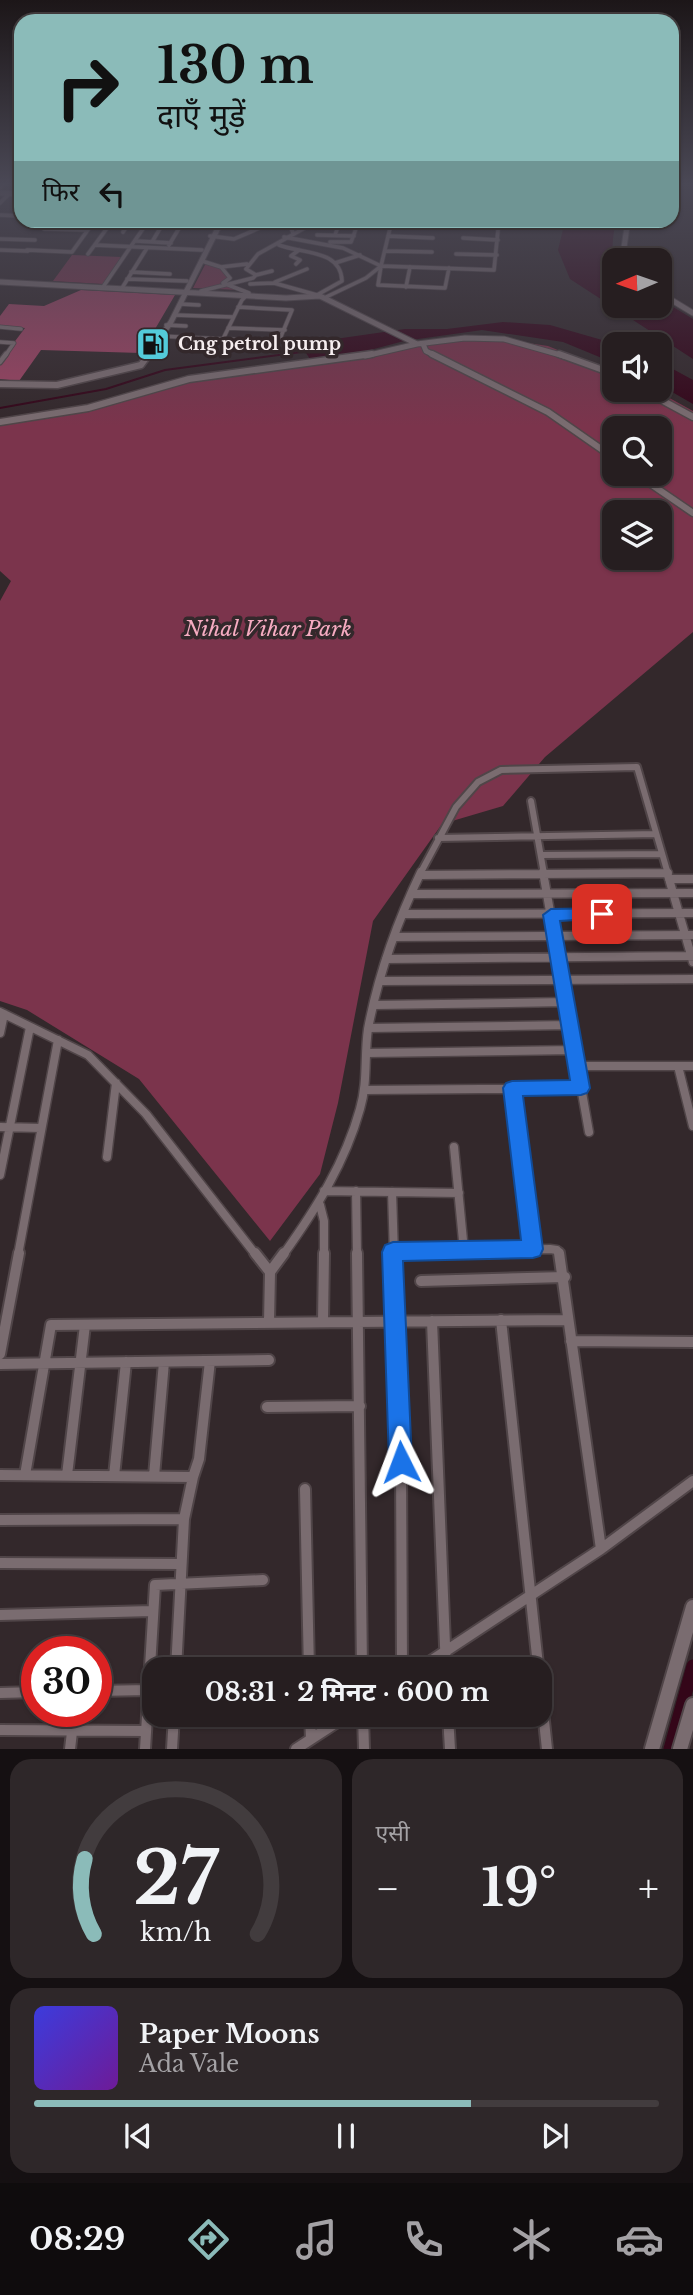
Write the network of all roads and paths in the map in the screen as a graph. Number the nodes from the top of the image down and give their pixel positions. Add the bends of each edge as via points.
1 (335, 263) edge
2 (120, 264) edge
3 (137, 264) edge
4 (195, 264) edge
5 (200, 264) edge
6 (210, 264) edge
7 (247, 264) joint
8 (376, 264) edge
9 (495, 264) edge
10 (381, 266) junction
11 (221, 267) junction
12 (410, 267) junction
13 (307, 268) dead end
14 (449, 268) junction
15 (272, 271) dead end
16 (131, 272) junction
17 (256, 275) junction
18 (127, 279) junction
19 (165, 281) junction
20 (187, 281) junction
21 (0, 282) edge
22 (244, 282) junction
23 (274, 283) junction
24 (250, 284) junction
25 (229, 286) junction
26 (103, 287) junction
27 (406, 287) junction
28 (122, 288) junction
29 (184, 291) junction
30 (201, 291) junction
31 (249, 293) junction
32 (263, 295) junction
33 (321, 297) junction
34 (672, 300) edge
35 (180, 304) junction
36 (199, 305) dead end
37 (238, 307) junction
38 (693, 313) edge
39 (174, 315) junction
40 (233, 317) junction
41 (166, 325) junction
42 (187, 326) dead end
43 (0, 327) edge
44 (228, 328) junction
45 (21, 329) dead end
46 (285, 330) junction
47 (159, 335) junction
48 (223, 339) junction
49 (0, 342) edge
50 (417, 344) junction
51 (0, 362) edge
52 (602, 370) edge
53 (0, 384) edge
54 (665, 402) edge
55 (693, 417) edge
56 (0, 422) edge
57 (602, 450) edge
58 (654, 486) edge
59 (693, 513) edge
60 (531, 801) dead end
61 (656, 834) junction
62 (537, 837) junction
63 (438, 838) junction
64 (662, 854) junction
65 (541, 855) junction
66 (544, 874) junction
67 (421, 875) junction
68 (668, 876) junction
69 (693, 879) edge
70 (547, 892) junction
71 (673, 893) junction
72 (693, 893) edge
73 (412, 894) junction
74 (679, 913) junction
75 (693, 913) edge
76 (404, 914) junction
77 (551, 915) junction
78 (689, 935) edge
79 (555, 936) junction
80 (394, 937) junction
81 (558, 958) junction
82 (692, 958) edge
83 (386, 959) junction
84 (562, 979) junction
85 (693, 979) edge
86 (381, 981) junction
87 (566, 1002) junction
88 (374, 1005) junction
89 (2, 1013) edge
90 (570, 1025) junction
91 (30, 1027) junction
92 (369, 1028) junction
93 (0, 1032) edge
94 (58, 1040) junction
95 (574, 1050) junction
96 (367, 1054) junction
97 (577, 1066) junction
98 (677, 1066) junction
99 (693, 1066) edge
100 (116, 1083) junction
101 (512, 1088) junction
102 (581, 1088) junction
103 (365, 1090) junction
104 (689, 1091) edge
105 (693, 1126) edge
106 (0, 1127) edge
107 (11, 1128) junction
108 (41, 1128) junction
109 (589, 1132) dead end
110 (454, 1147) dead end
111 (107, 1157) dead end
112 (0, 1175) edge
113 (324, 1191) junction
114 (356, 1191) junction
115 (392, 1192) junction
116 (459, 1193) junction
117 (320, 1205) junction
118 (533, 1249) junction
119 (464, 1251) junction
120 (393, 1252) junction
121 (270, 1272) junction
122 (565, 1277) junction
123 (421, 1281) dead end
124 (501, 1320) junction
125 (568, 1320) junction
126 (394, 1321) junction
127 (432, 1321) junction
128 (269, 1322) junction
129 (323, 1322) junction
130 (359, 1322) junction
131 (3, 1325) edge
132 (85, 1325) junction
133 (571, 1341) junction
134 (693, 1342) edge
135 (0, 1354) edge
136 (269, 1360) dead end
137 (210, 1361) junction
138 (126, 1362) junction
139 (164, 1362) junction
140 (46, 1363) junction
141 (80, 1363) junction
142 (0, 1364) edge
143 (267, 1406) dead end
144 (360, 1406) junction
145 (0, 1475) edge
146 (24, 1475) junction
147 (67, 1475) junction
148 (114, 1476) junction
149 (154, 1476) junction
150 (193, 1477) junction
151 (693, 1481) edge
152 (305, 1489) dead end
153 (184, 1519) junction
154 (0, 1520) edge
155 (601, 1549) junction
156 (0, 1563) edge
157 (181, 1564) junction
158 (263, 1580) dead end
159 (180, 1583) junction
160 (532, 1594) junction
161 (693, 1607) edge
162 (152, 1611) junction
163 (0, 1615) edge
164 (445, 1651) junction
165 (150, 1657) edge
166 (177, 1657) edge
167 (309, 1657) edge
168 (362, 1657) edge
169 (402, 1657) edge
170 (436, 1657) edge
171 (445, 1657) edge
172 (142, 1690) edge
173 (112, 1691) edge
174 (21, 1692) edge
175 (0, 1693) edge
176 (693, 1705) edge
177 (145, 1727) edge
178 (173, 1727) edge
179 (310, 1727) edge
180 (330, 1727) edge
181 (363, 1727) edge
182 (449, 1727) edge
183 (0, 1730) edge
184 (145, 1731) junction
185 (72, 1732) junction
186 (311, 1739) junction
187 (685, 1748) edge
188 (70, 1749) edge
189 (145, 1749) edge
190 (172, 1749) edge
191 (296, 1749) edge
192 (363, 1749) edge
193 (450, 1749) edge
194 (547, 1749) edge
195 (652, 1749) edge

1 - 33 street via 342,281
2 - 26 street
3 - 16 street
4 - 20 street
5 - 29 street
6 - 11 street
7 - 11 street
7 - 17 street via 246,269
8 - 10 street
9 - 14 street via 494,270
10 - 12 street
10 - 27 street via 379,286
10 - 33 street via 366,278
11 - 25 street via 230,278 222,282
12 - 14 street
12 - 27 street
13 - 23 street
14 - 27 street via 445,288
15 - 17 street
16 - 18 street
16 - 19 street via 169,274
17 - 22 street
18 - 19 street
18 - 28 street
19 - 20 street
20 - 29 street
21 - 26 street
22 - 24 street
22 - 25 street
23 - 24 street
23 - 33 street
24 - 32 street
25 - 30 street
25 - 31 street
26 - 28 street
28 - 29 street
29 - 30 street
29 - 35 street
29 - 41 street
30 - 31 street
31 - 32 street
31 - 37 street
32 - 33 street
33 - 50 street
34 - 38 street
35 - 36 street
35 - 39 street
37 - 40 street
37 - 46 street via 292,309
39 - 40 street
39 - 41 street
40 - 44 street
41 - 42 street
41 - 47 street
43 - 45 street
44 - 46 street
44 - 48 street
46 - 48 street via 279,341
47 - 48 street
47 - 53 street via 144,363 129,369 57,385
49 - 51 street via 14,343
50 - 52 street via 503,339
50 - 56 street via 346,360 198,377 62,414
50 - 57 street via 548,412
54 - 55 street
58 - 59 street
60 - 62 street
61 - 62 street
61 - 63 street via 637,767 556,767 488,773 462,796
61 - 64 street
62 - 63 street
62 - 65 street
63 - 67 street
64 - 65 street
64 - 68 street
65 - 66 street
66 - 67 street
66 - 68 street
66 - 70 street
67 - 73 street
68 - 69 street
68 - 71 street
70 - 71 street
70 - 73 street
70 - 77 street
71 - 72 street
71 - 74 street
73 - 76 street
74 - 75 street
74 - 77 street
74 - 78 street
76 - 77 street
76 - 80 street
77 - 79 street
78 - 79 street
78 - 82 street
79 - 80 street
79 - 81 street
80 - 83 street
81 - 82 street
81 - 83 street
81 - 84 street
83 - 86 street
84 - 85 street
84 - 86 street
84 - 87 street
86 - 88 street
87 - 88 street
87 - 90 street
88 - 92 street
89 - 91 street
89 - 93 street
90 - 92 street
90 - 95 street
91 - 94 street
91 - 107 street
92 - 96 street
94 - 100 street via 88,1055
94 - 108 street
95 - 96 street
95 - 97 street
96 - 103 street
97 - 98 street
97 - 102 street
98 - 99 street
98 - 104 street
100 - 111 street
100 - 121 street via 146,1114
101 - 102 street
101 - 103 street
101 - 118 street
102 - 109 street
103 - 113 street via 352,1133
104 - 105 street
106 - 107 street
107 - 108 street
107 - 112 street
108 - 131 street
110 - 116 street
113 - 114 street
113 - 117 street
114 - 115 street
114 - 130 street
115 - 116 street
115 - 120 street
116 - 119 street
117 - 121 street
117 - 129 street via 324,1221
118 - 119 street
118 - 122 street via 557,1250
119 - 120 street
120 - 126 street
121 - 128 street
122 - 123 street
122 - 125 street
124 - 125 street
124 - 127 street
124 - 160 street
125 - 133 street
126 - 127 street
126 - 130 street
126 - 169 street via 401,1462
127 - 164 street
128 - 129 street
128 - 132 street
129 - 130 street
130 - 144 street
131 - 135 street
132 - 140 street via 51,1325
132 - 141 street
133 - 134 street
133 - 155 street
136 - 137 street
137 - 139 street
137 - 150 street
138 - 139 street
138 - 141 street
138 - 148 street
139 - 149 street
140 - 141 street
140 - 142 street
140 - 146 street
141 - 147 street
143 - 144 street
144 - 168 street
145 - 146 street
146 - 147 street
147 - 148 street
148 - 149 street
149 - 150 street
150 - 153 street
151 - 155 street
152 - 167 street
153 - 154 street
153 - 157 street
155 - 160 street
156 - 157 street
157 - 159 street
158 - 159 street
159 - 162 street via 155,1585
159 - 166 street
160 - 164 street
160 - 194 street
161 - 195 street
162 - 163 street
162 - 165 street
164 - 170 street
164 - 171 street
172 - 173 street
174 - 175 street
176 - 187 street
177 - 184 street
178 - 190 street
179 - 186 street
180 - 186 street
181 - 192 street
182 - 193 street
183 - 185 street
184 - 185 street
184 - 189 street
185 - 188 street
186 - 191 street

